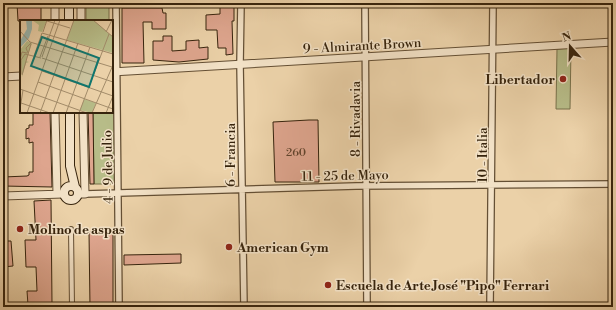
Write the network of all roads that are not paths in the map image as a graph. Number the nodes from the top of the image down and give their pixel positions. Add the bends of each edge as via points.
1 (55, 3) edge
2 (69, 3) edge
3 (81, 3) edge
4 (116, 3) edge
5 (241, 3) edge
6 (366, 3) edge
7 (493, 3) edge
8 (55, 20) edge
9 (69, 20) edge
10 (81, 20) edge
11 (613, 42) edge
12 (493, 49) junction
13 (366, 58) junction
14 (240, 64) junction
15 (114, 72) edge
16 (20, 76) edge
17 (3, 77) edge
18 (55, 113) edge
19 (70, 113) edge
20 (83, 113) edge
21 (70, 166) junction
22 (613, 184) edge
23 (366, 186) junction
24 (492, 186) junction
25 (241, 189) junction
26 (62, 192) junction
27 (79, 192) junction
28 (119, 193) junction
29 (3, 196) edge
30 (71, 229) dead end
31 (72, 307) edge
32 (119, 307) edge
33 (244, 307) edge
34 (367, 307) edge
35 (490, 307) edge

1 - 8 street
2 - 9 main road
3 - 10 street
4 - 15 street, 4 - 9 de Julio
5 - 14 street, 6 - Francia
6 - 13 street, 8 - Rivadavia
7 - 12 street, 10 - Italia
11 - 12 street, 9 - Almirante Brown
12 - 13 street, 9 - Almirante Brown
12 - 24 street, 10 - Italia
13 - 14 street, 9 - Almirante Brown
13 - 23 street, 8 - Rivadavia
14 - 15 street, 9 - Almirante Brown
14 - 25 street, 6 - Francia
15 - 28 street, 4 - 9 de Julio
16 - 17 street
18 - 26 street
19 - 21 main road
20 - 27 street
21 - 26 main road
21 - 27 main road
22 - 24 street, 11 - 25 de Mayo
23 - 24 street, 11 - 25 de Mayo
23 - 25 street, 11 - 25 de Mayo
23 - 34 street, 8 - Rivadavia
24 - 35 street, 10 - Italia
25 - 28 street, 11 - 25 de Mayo
25 - 33 street, 6 - Francia
26 - 27 main road via 72,186
26 - 27 main road via 70,200
26 - 29 street
27 - 28 street, 11 - 25 de Mayo
28 - 32 street, 4 - 9 de Julio
30 - 31 street

